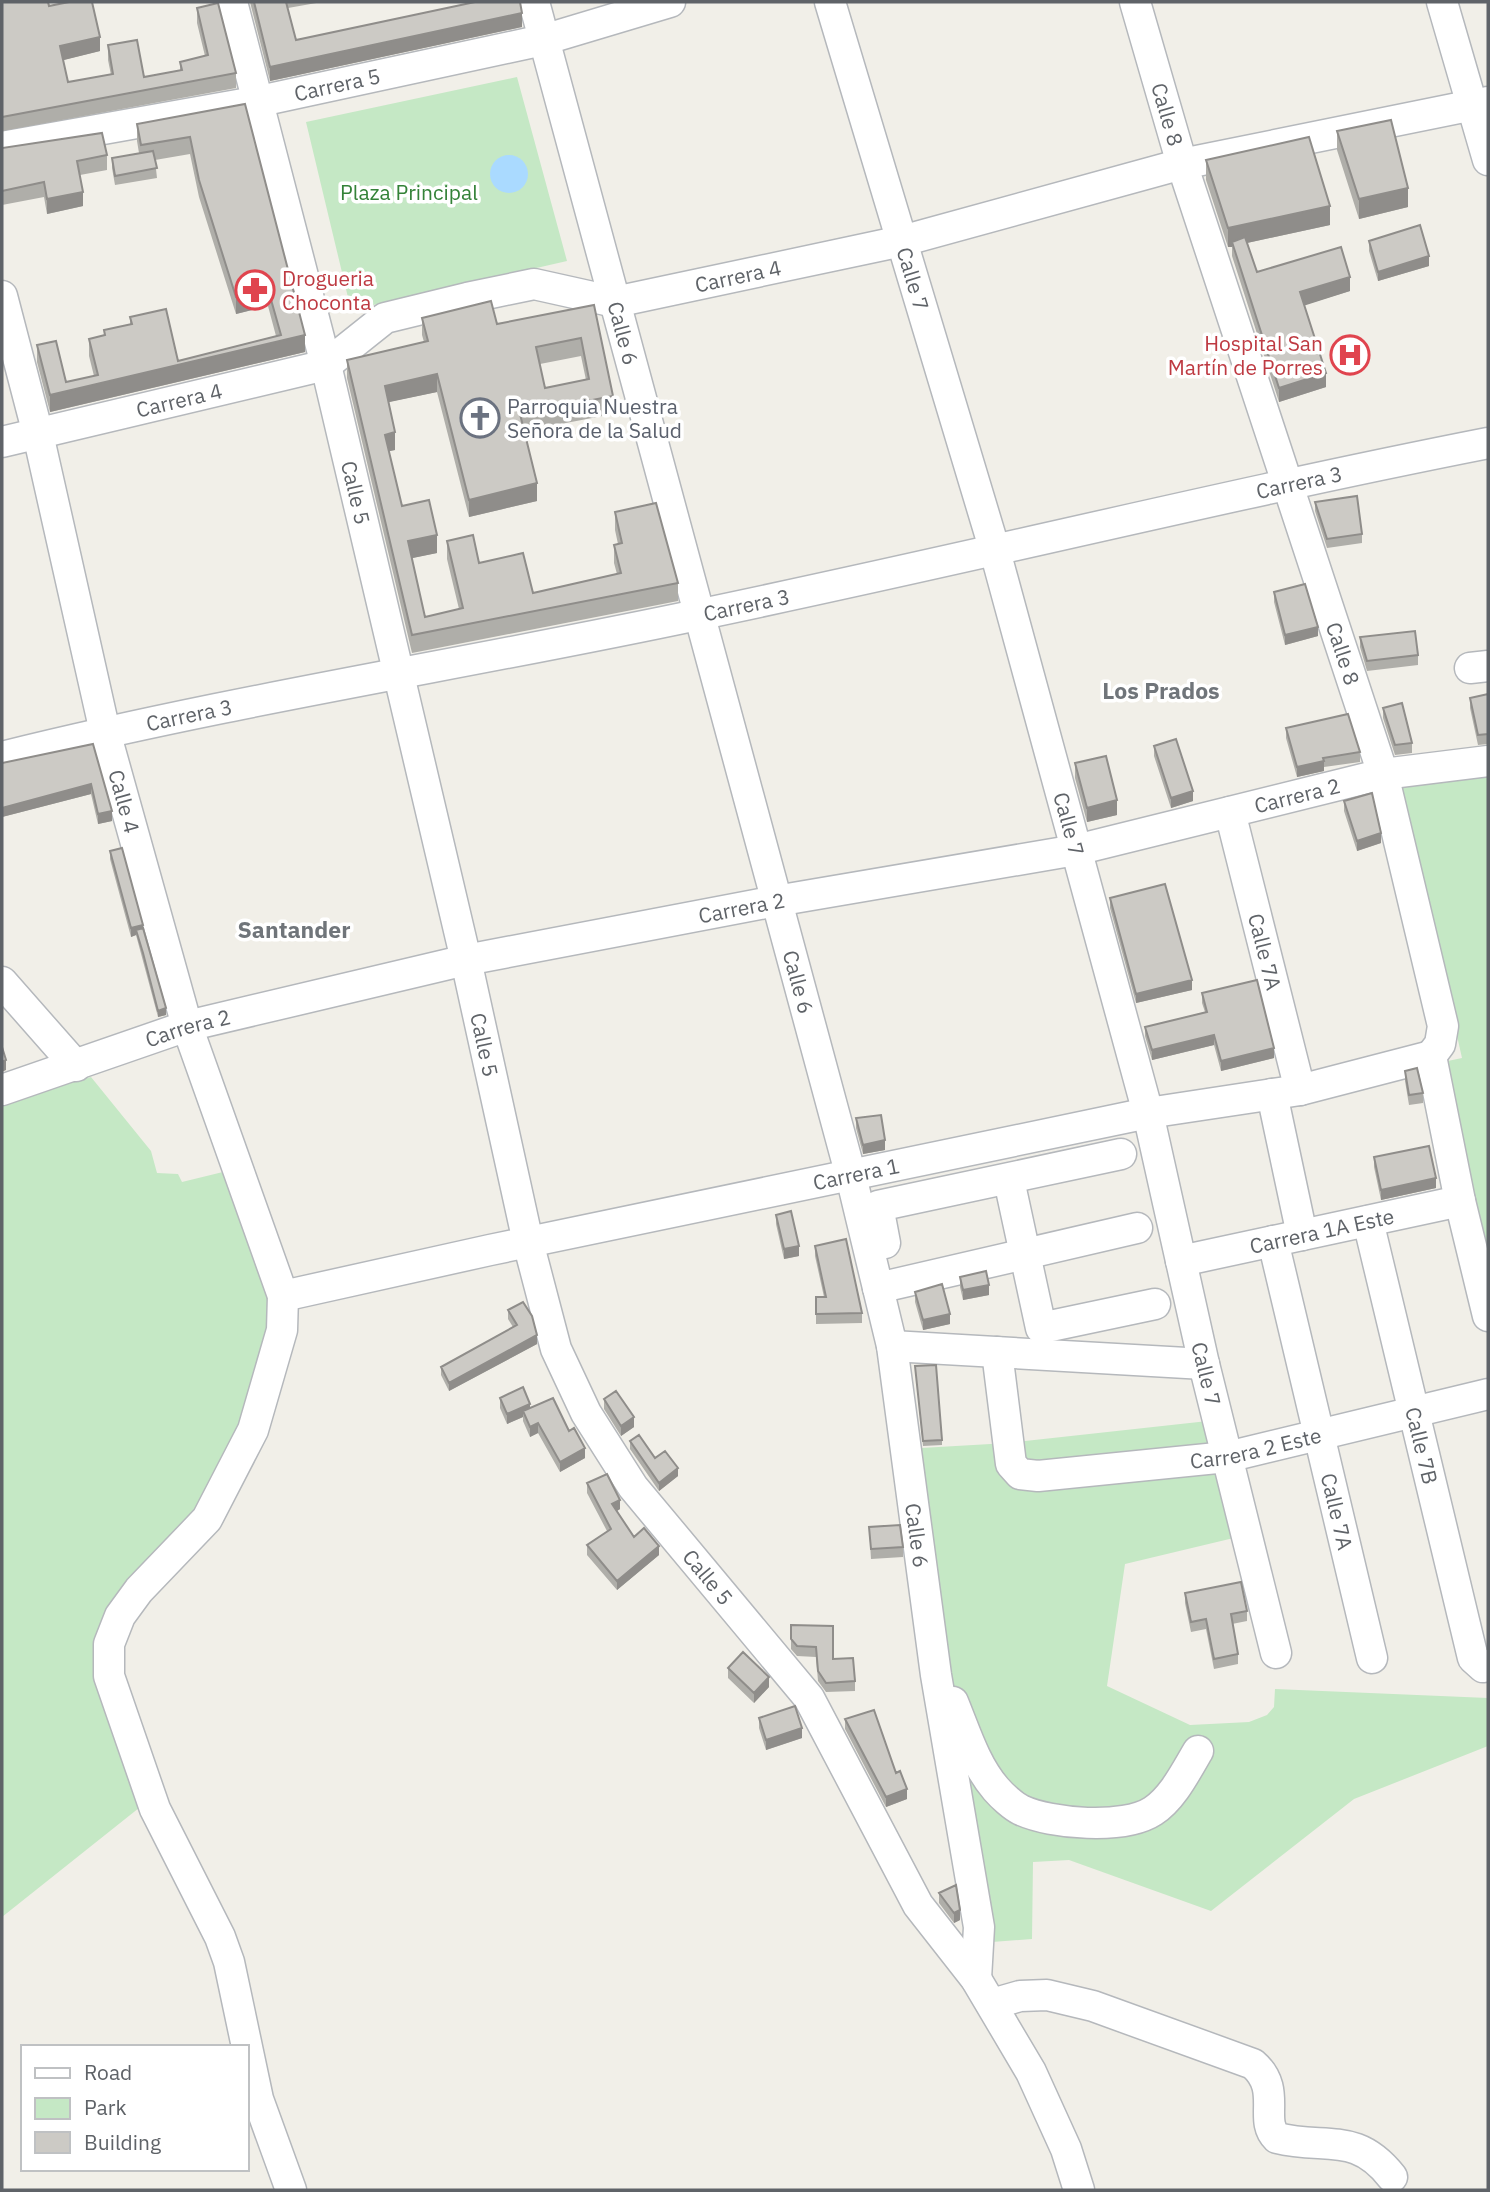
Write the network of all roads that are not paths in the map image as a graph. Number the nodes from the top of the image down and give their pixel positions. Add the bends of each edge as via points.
1 (232, 2) edge
2 (534, 2) edge
3 (670, 2) edge
4 (830, 2) edge
5 (1135, 2) edge
6 (1442, 2) edge
7 (543, 40) junction
8 (260, 101) junction
9 (1480, 104) edge
10 (2, 147) edge
11 (1488, 160) edge
12 (1182, 164) junction
13 (902, 241) junction
14 (2, 296) edge
15 (615, 302) junction
16 (326, 365) junction
17 (38, 434) junction
18 (2, 442) edge
19 (1488, 443) edge
20 (1286, 483) junction
21 (995, 551) junction
22 (699, 615) junction
23 (397, 676) junction
24 (105, 732) junction
25 (2, 757) edge
26 (1488, 761) edge
27 (1383, 774) junction
28 (1230, 812) junction
29 (1076, 850) junction
30 (776, 901) junction
31 (466, 960) junction
32 (2, 982) edge
33 (187, 1026) junction
34 (1430, 1056) junction
35 (76, 1066) junction
36 (2, 1090) edge
37 (1286, 1092) junction
38 (1148, 1113) junction
39 (1122, 1154) dead end
40 (851, 1176) junction
41 (1009, 1180) junction
42 (1460, 1201) junction
43 (1368, 1221) junction
44 (1138, 1228) dead end
45 (1302, 1235) junction
46 (1273, 1241) junction
47 (528, 1242) junction
48 (1024, 1254) junction
49 (1181, 1261) junction
50 (885, 1286) junction
51 (283, 1296) junction
52 (1156, 1304) dead end
53 (1488, 1316) edge
54 (892, 1346) junction
55 (997, 1352) junction
56 (1204, 1364) junction
57 (1488, 1394) edge
58 (1413, 1412) junction
59 (1319, 1435) junction
60 (1227, 1457) junction
61 (1276, 1653) dead end
62 (1372, 1658) dead end
63 (1485, 1667) edge
64 (936, 1675) junction
65 (1198, 1751) dead end
66 (984, 1991) junction
67 (247, 2045) edge
68 (248, 2052) edge
69 (1392, 2177) dead end
70 (291, 2190) edge
71 (1079, 2190) edge

1 - 8 street, Calle 5
2 - 7 street, Calle 6
3 - 7 street, Carrera 5
4 - 13 street, Calle 7
5 - 12 street, Calle 8
6 - 9 street
7 - 8 street, Carrera 5
7 - 15 street, Calle 6
8 - 10 street, Carrera 5
8 - 16 street, Calle 5
9 - 11 street
9 - 12 street, Carrera 4
12 - 13 street, Carrera 4
12 - 20 street, Calle 8
13 - 15 street, Carrera 4
13 - 21 street, Calle 7
14 - 17 street, Calle 4
15 - 16 street, Carrera 4 via 534,284 467,298 385,318
15 - 22 street, Calle 6
16 - 17 street, Carrera 4
16 - 23 street, Calle 5
17 - 18 street, Carrera 4
17 - 24 street, Calle 4
19 - 20 street, Carrera 3
20 - 21 street, Carrera 3
20 - 27 street, Calle 8
21 - 22 street, Carrera 3
21 - 29 street, Calle 7
22 - 23 street, Carrera 3
22 - 30 street, Calle 6
23 - 24 street, Carrera 3
23 - 31 street, Calle 5
24 - 25 street, Carrera 3
24 - 33 street, Calle 4
26 - 27 street, Carrera 2
27 - 28 street, Carrera 2
27 - 34 street, Calle 8 via 1443,1026 1440,1044
28 - 29 street, Carrera 2
28 - 37 street, Calle 7A
29 - 30 street, Carrera 2
29 - 38 street, Calle 7
30 - 31 street, Carrera 2
30 - 40 street, Calle 6
31 - 33 street, Carrera 2
31 - 47 street, Calle 5
32 - 35 street
33 - 35 street, Carrera 2
33 - 51 street, Calle 4
34 - 37 street, Carrera 1
34 - 42 street
35 - 36 street, Carrera 2
37 - 38 street, Carrera 1
37 - 45 street, Calle 7A
38 - 40 street, Carrera 1
38 - 49 street, Calle 7
39 - 41 street
40 - 47 street, Carrera 1
40 - 50 street, Calle 6
41 - 48 street
41 - 50 street via 878,1206
42 - 43 street, Carrera 1A Este
42 - 53 street
43 - 45 street, Carrera 1A Este
43 - 58 street, Calle 7B
44 - 48 street
45 - 46 street, Carrera 1A Este
46 - 49 street, Carrera 1A Este
46 - 59 street, Calle 7A
47 - 51 street, Carrera 1
47 - 66 street, Calle 5 via 556,1349 586,1413 633,1487 809,1698 918,1905
48 - 50 street
48 - 52 street via 1041,1328
49 - 56 street, Calle 7
50 - 54 street, Calle 6
51 - 67 street via 282,1330 253,1430 207,1519 139,1590 120,1616 109,1644 109,1676 155,1809 220,1937
54 - 55 street
54 - 64 street, Calle 6
55 - 56 street
55 - 60 street, Carrera 2 Este via 1011,1464 1020,1474
56 - 60 street, Calle 7
57 - 58 street, Carrera 2 Este
58 - 59 street, Carrera 2 Este
58 - 63 street, Calle 7B via 1472,1658
59 - 60 street, Carrera 2 Este
59 - 62 street, Calle 7A
60 - 61 street, Calle 7
64 - 65 street via 996,1788 1019,1809 1050,1819 1124,1821 1153,1812
64 - 66 street, Calle 6 via 979,1927
66 - 69 street via 1047,1995 1093,2006 1253,2064 1265,2075 1270,2127 1277,2138 1361,2149 1377,2158
66 - 71 street, Calle 5 via 1031,2072
68 - 70 street via 258,2099

